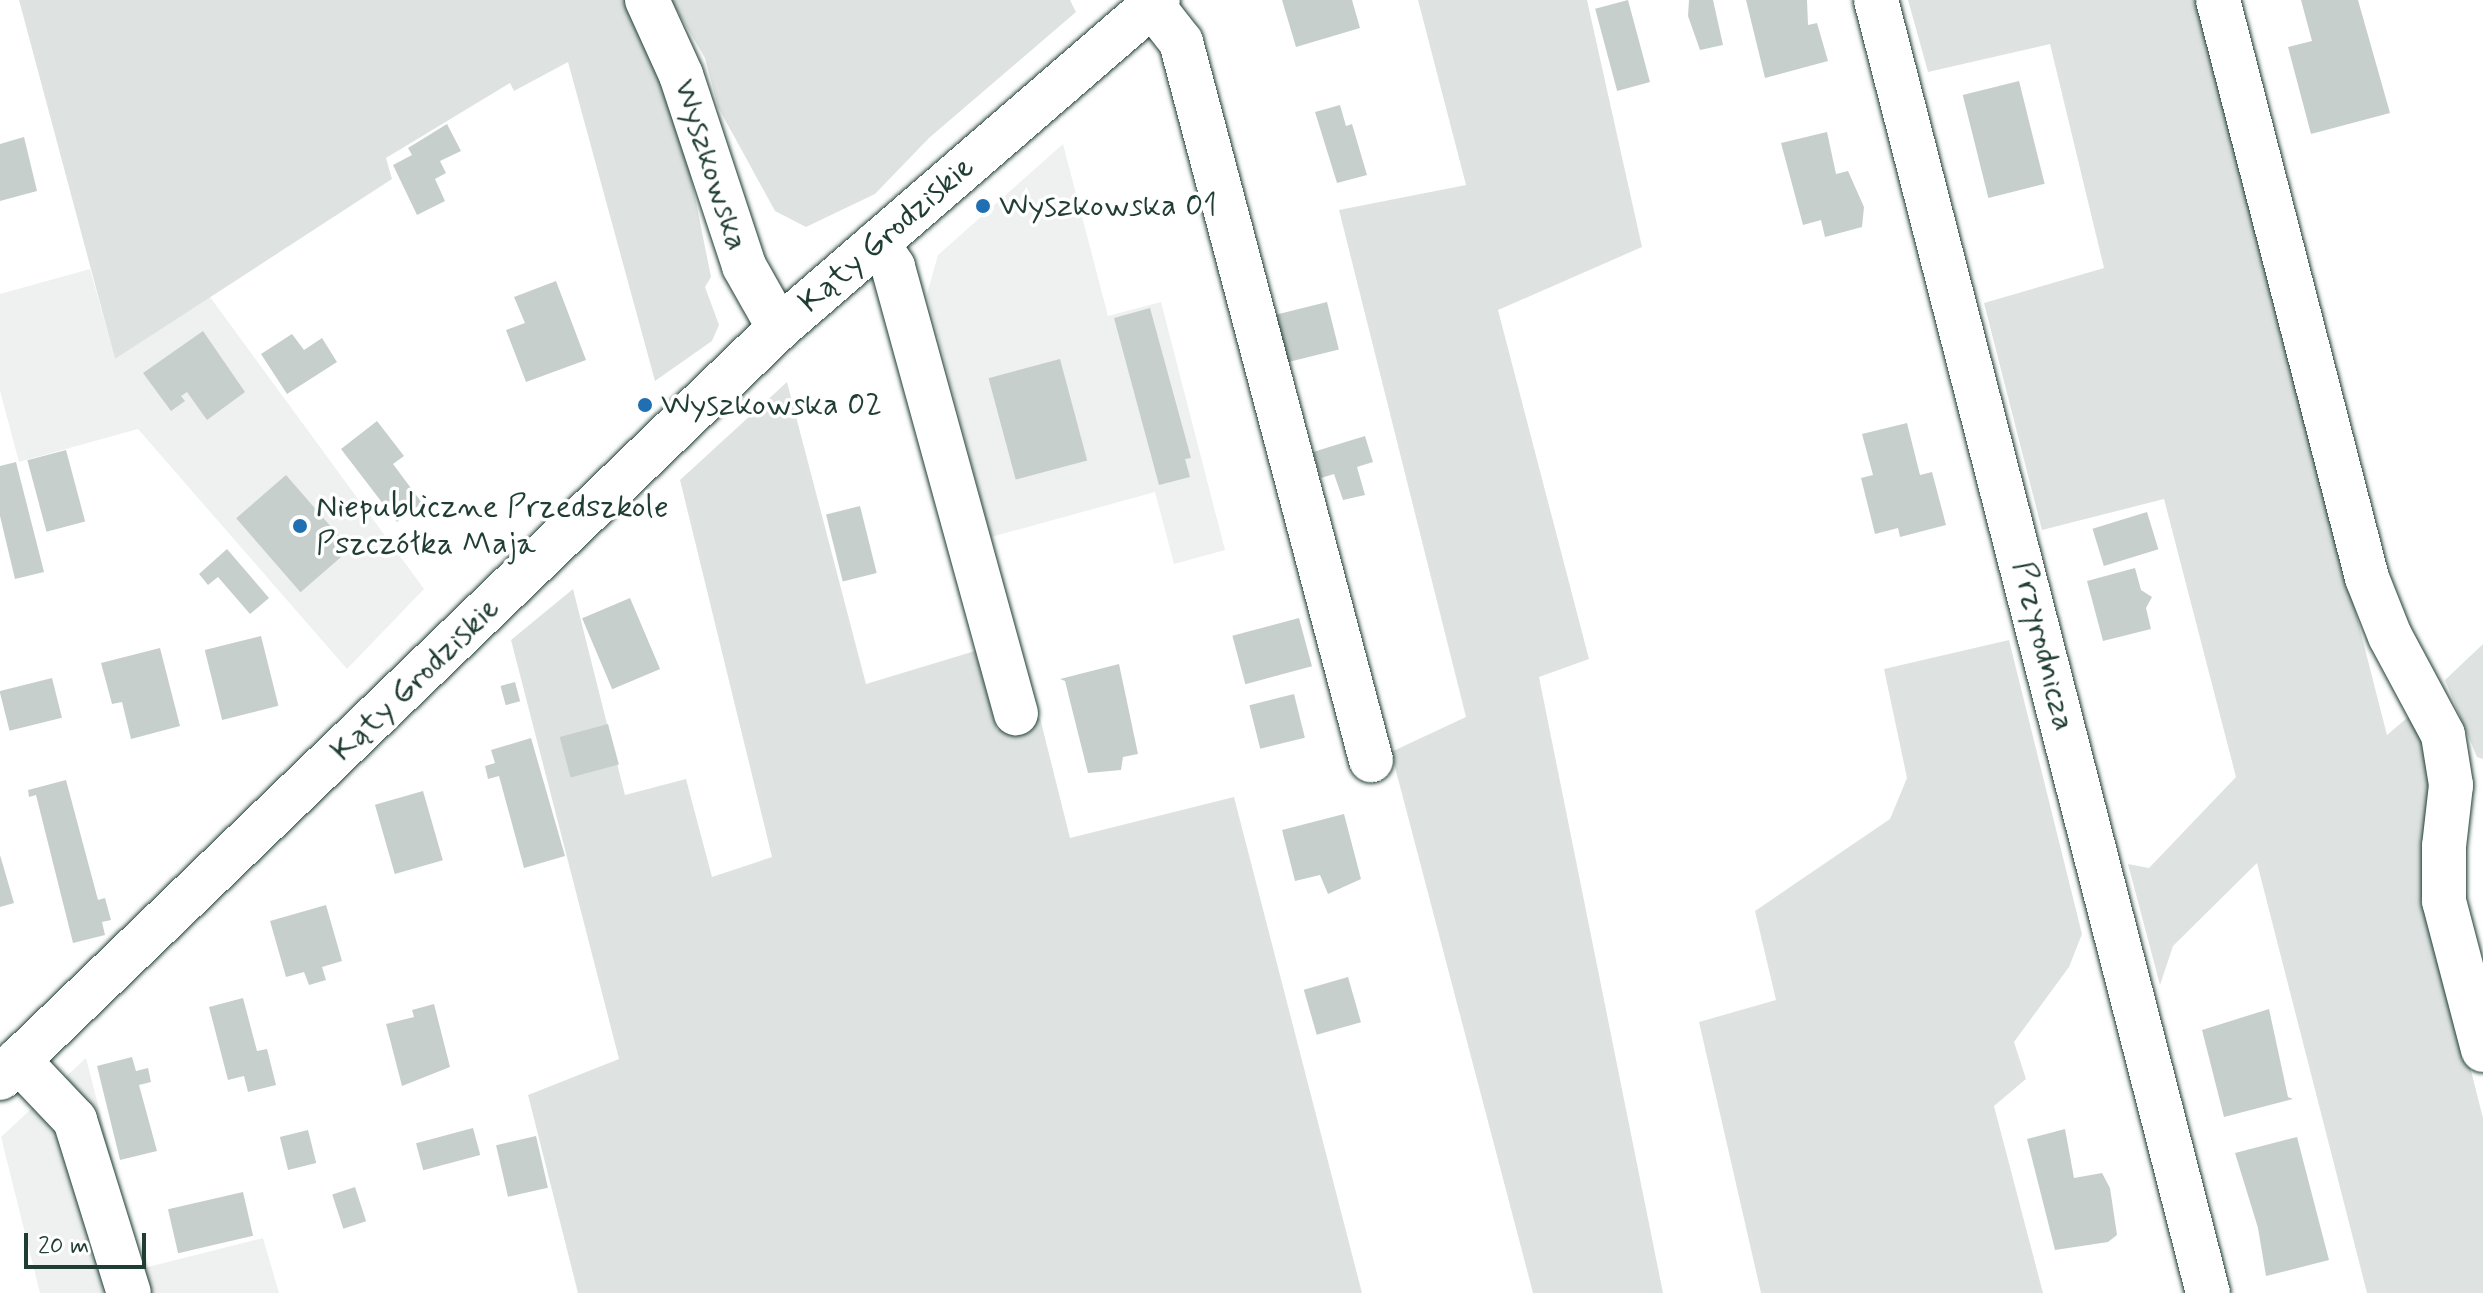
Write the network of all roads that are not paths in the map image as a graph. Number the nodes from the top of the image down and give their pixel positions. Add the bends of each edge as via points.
1 (647, 0) edge
2 (1876, 0) edge
3 (2218, 0) edge
4 (1155, 2) edge
5 (877, 243) junction
6 (779, 328) junction
7 (1016, 713) dead end
8 (1371, 760) dead end
9 (2483, 1050) edge
10 (9, 1069) edge
11 (129, 1293) edge
12 (2208, 1293) edge

1 - 6 street, Wyszkowska via 681,75 744,266
2 - 12 street, Przyrodnicza
3 - 9 street via 2367,578 2383,624 2443,735 2451,785 2444,901
4 - 5 street, Kąty Grodziskie
4 - 8 street via 1181,42
5 - 6 street, Kąty Grodziskie
5 - 7 street via 893,267
6 - 10 street, Kąty Grodziskie
10 - 11 street via 75,1120

